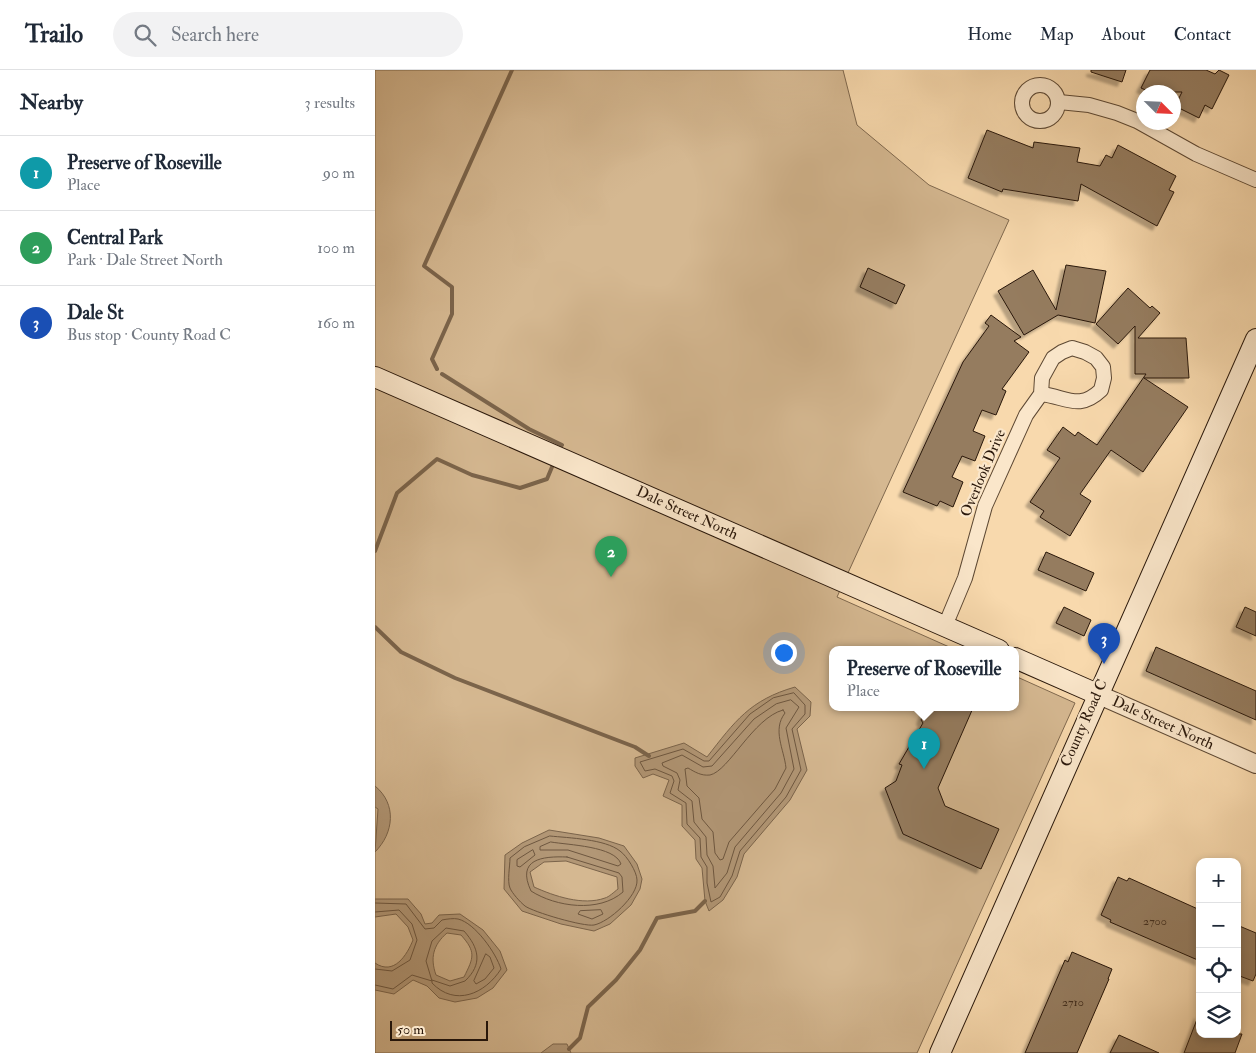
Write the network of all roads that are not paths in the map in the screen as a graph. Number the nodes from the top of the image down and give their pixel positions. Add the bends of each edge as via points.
1 (1059, 102) dead end
2 (1256, 180) edge
3 (1256, 339) edge
4 (375, 377) edge
5 (1041, 394) junction
6 (945, 626) junction
7 (990, 646) edge
8 (1019, 660) edge
9 (1097, 694) junction
10 (1256, 764) edge
11 (940, 1053) edge

1 - 2 street via 1089,105 1117,113 1196,154
3 - 9 main road, County Road C
4 - 6 main road, Dale Street North
5 - 5 street, Overlook Drive via 1083,402 1101,390 1103,367 1085,352 1072,348 1062,352 1053,358 1042,378
5 - 6 street, Overlook Drive via 1026,415 985,506 965,578
6 - 7 main road, Dale Street North
8 - 9 main road, Dale Street North
9 - 10 street, Dale Street North
9 - 11 main road, County Road C

